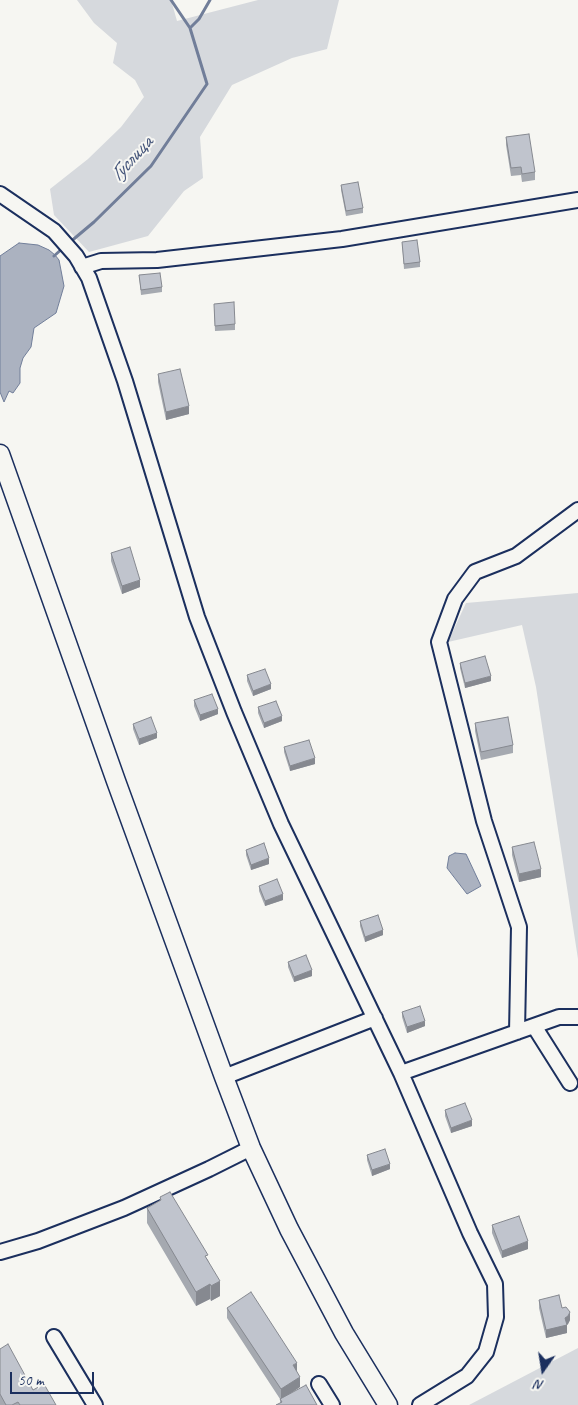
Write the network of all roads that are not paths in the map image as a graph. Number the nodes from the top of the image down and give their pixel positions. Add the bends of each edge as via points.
1 (0, 194) edge
2 (578, 200) edge
3 (79, 262) junction
4 (0, 454) edge
5 (578, 510) edge
6 (578, 1017) edge
7 (375, 1018) junction
8 (534, 1026) junction
9 (517, 1032) junction
10 (401, 1073) junction
11 (224, 1077) junction
12 (570, 1083) dead end
13 (251, 1148) junction
14 (0, 1252) edge
15 (54, 1337) dead end
16 (319, 1384) dead end
17 (95, 1405) edge
18 (332, 1405) edge
19 (388, 1405) edge
20 (420, 1405) edge

1 - 3 street via 54,231
2 - 3 street via 342,239 157,260
3 - 7 street via 89,278 126,381 197,617 281,824
4 - 11 main road
5 - 9 street via 516,556 475,572 455,599 439,642 484,821 519,927
6 - 8 street via 559,1018
7 - 10 street
7 - 11 street
8 - 9 street
8 - 12 street
9 - 10 street
10 - 20 street via 495,1284 496,1318 486,1352 467,1376
11 - 13 main road
13 - 14 street via 124,1208
13 - 19 main road via 339,1324
15 - 17 street
16 - 18 street

